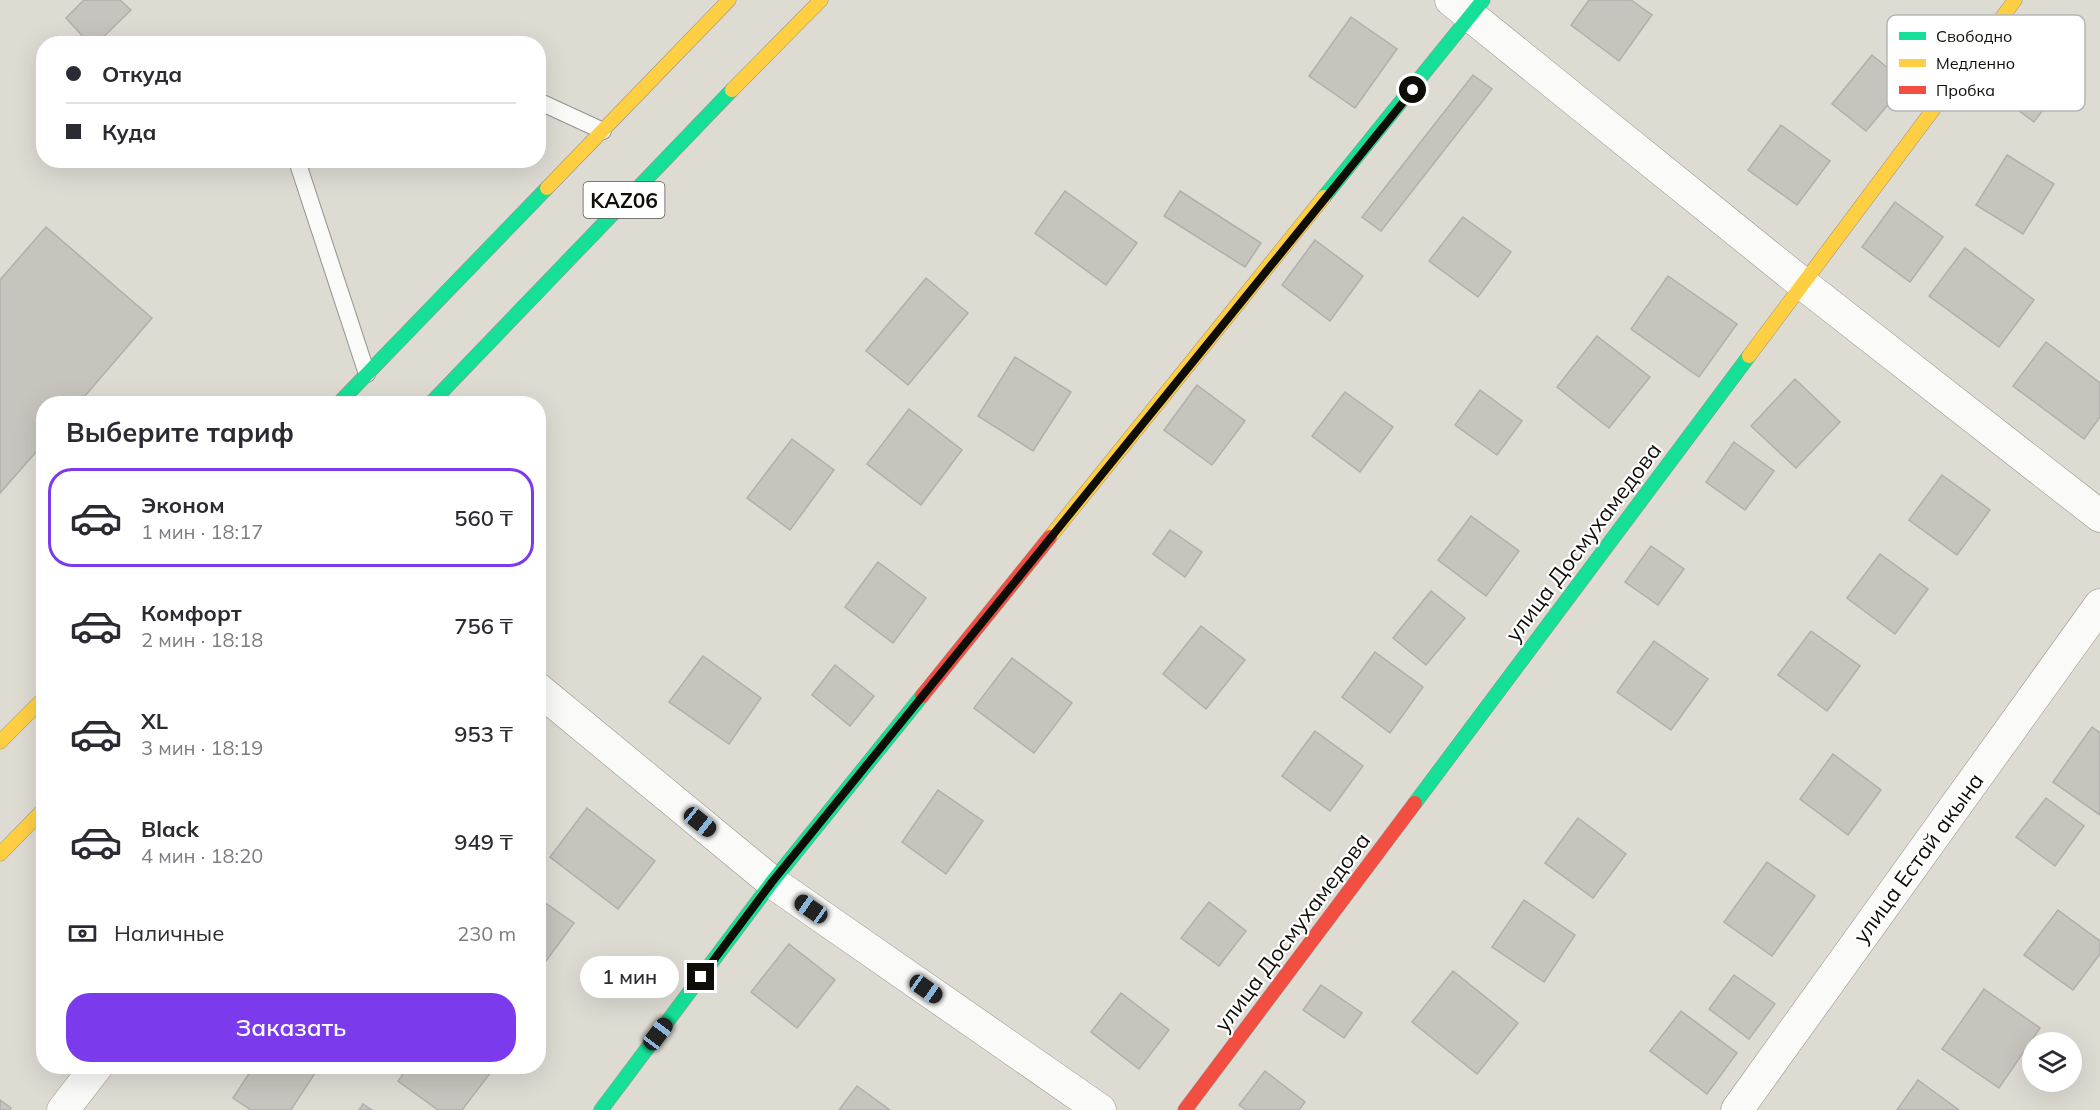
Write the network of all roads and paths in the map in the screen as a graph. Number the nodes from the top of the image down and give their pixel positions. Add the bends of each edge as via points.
1 (729, 0) edge
2 (821, 0) edge
3 (2015, 0) edge
4 (1469, 5) edge
5 (2004, 15) edge
6 (546, 105) edge
7 (1932, 111) edge
8 (603, 131) junction
9 (299, 168) edge
10 (1803, 284) junction
11 (367, 374) junction
12 (346, 396) edge
13 (438, 396) edge
14 (2100, 516) edge
15 (2100, 605) edge
16 (546, 696) edge
17 (36, 706) edge
18 (0, 742) edge
19 (36, 817) edge
20 (0, 854) edge
21 (772, 882) junction
22 (91, 1074) edge
23 (63, 1110) edge
24 (601, 1110) edge
25 (1100, 1110) edge
26 (1185, 1110) edge
27 (1737, 1110) edge

1 - 8 main road, KАZ06
2 - 13 main road, KАZ06
3 - 5 main road, улица Досмухамедова
4 - 10 street
4 - 21 main road
6 - 8 lane
7 - 10 main road, улица Досмухамедова
8 - 11 main road, KАZ06
9 - 11 lane
10 - 14 street
10 - 26 main road, улица Досмухамедова
11 - 12 main road, KАZ06
15 - 27 street, улица Естай акына
16 - 21 street
17 - 18 main road
19 - 20 main road
21 - 24 main road
21 - 25 street
22 - 23 street

